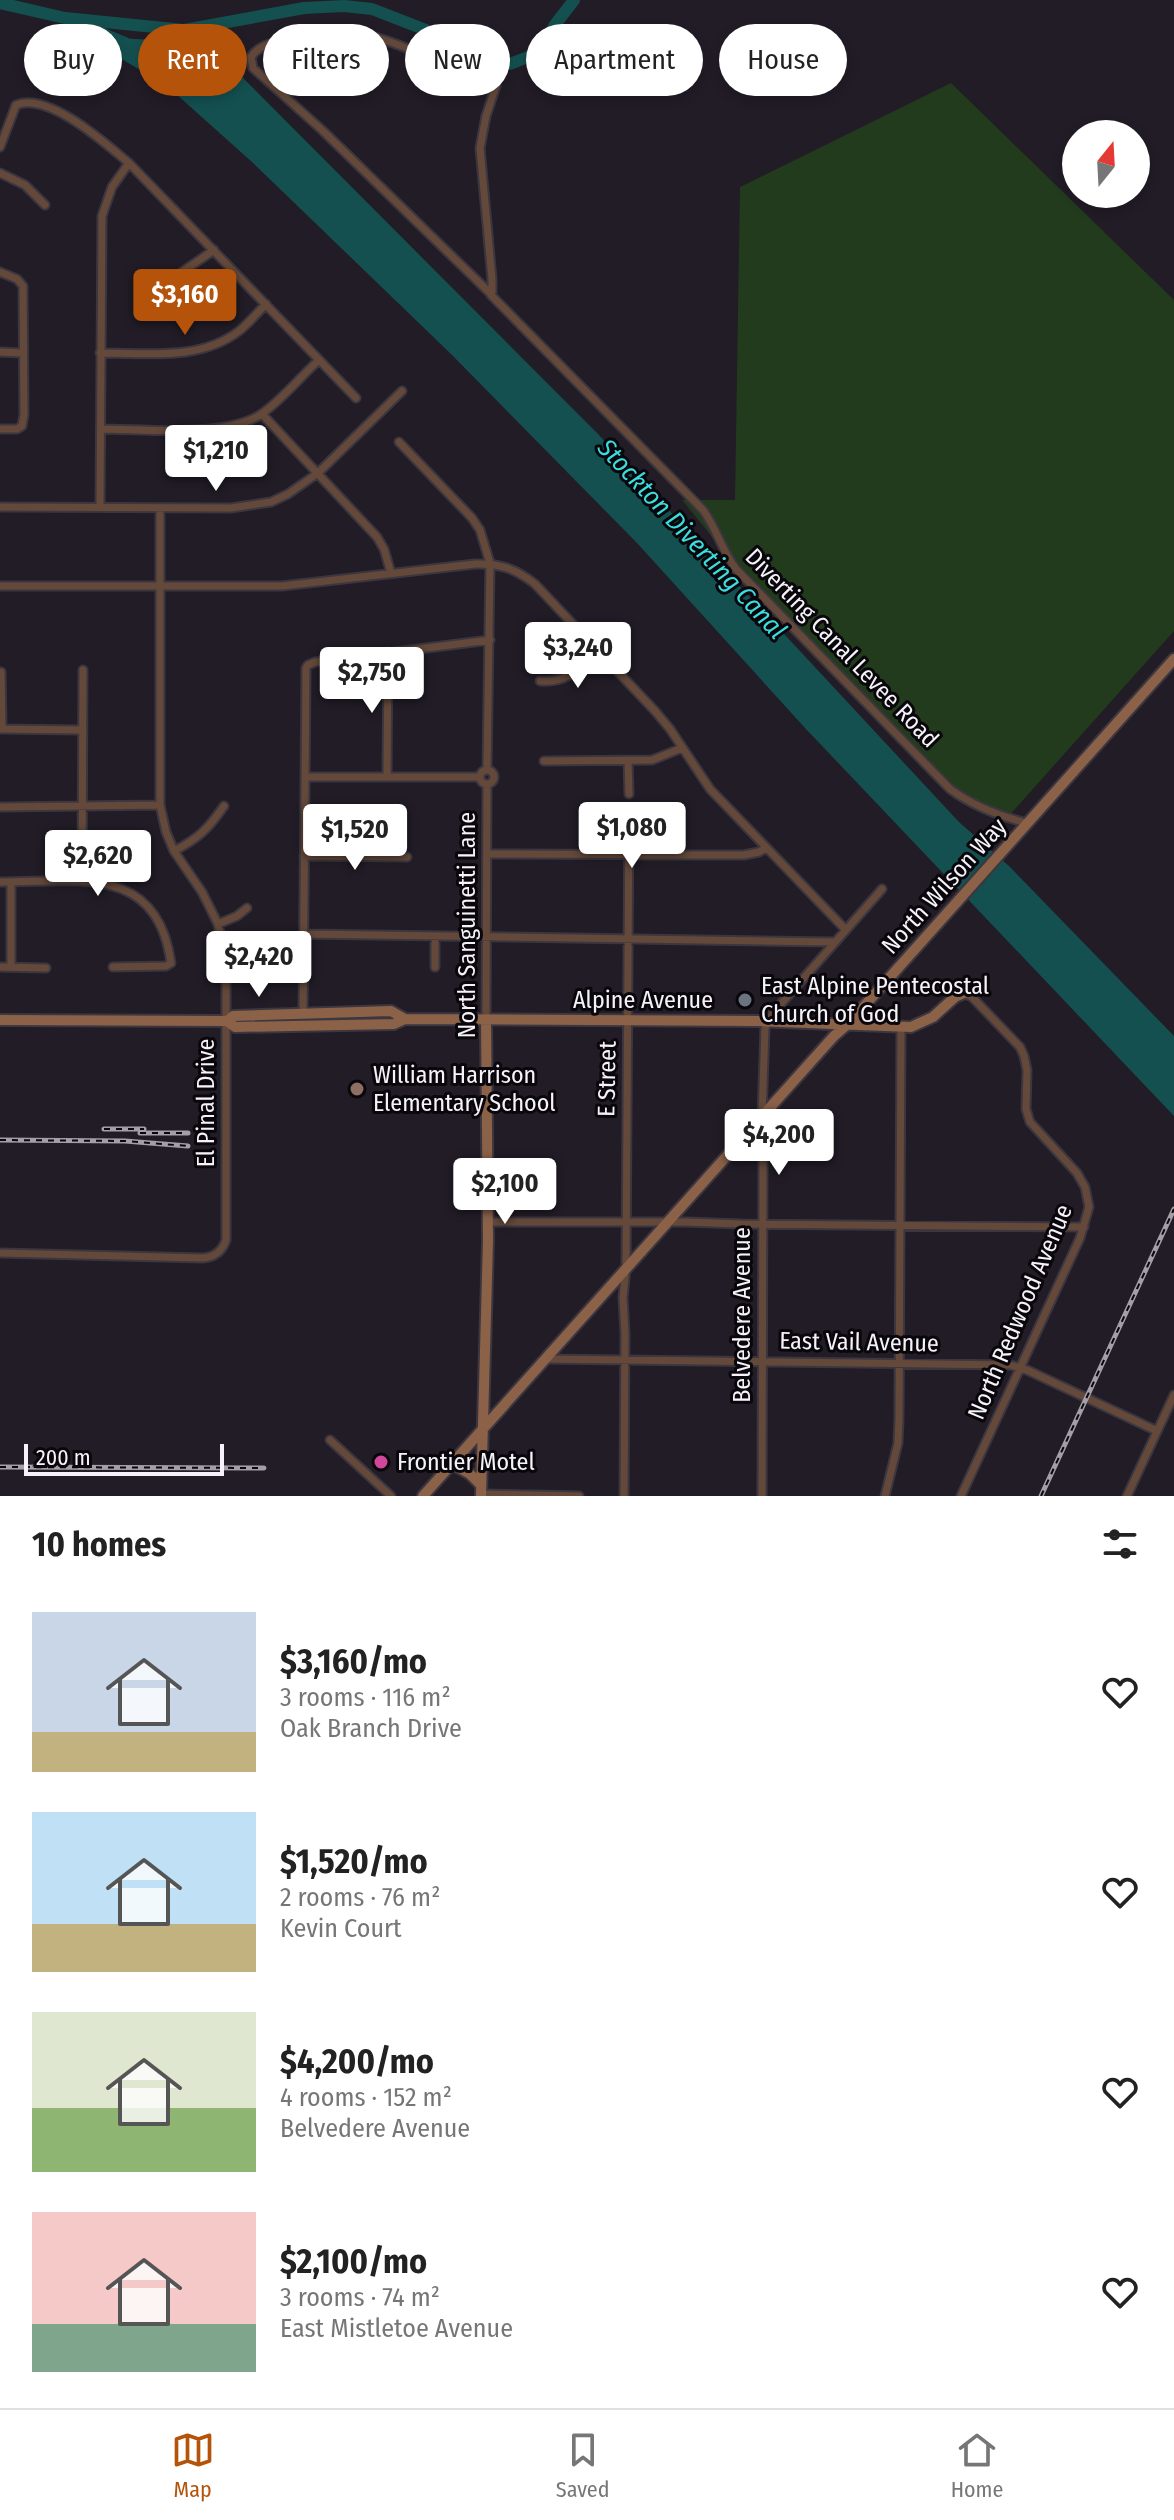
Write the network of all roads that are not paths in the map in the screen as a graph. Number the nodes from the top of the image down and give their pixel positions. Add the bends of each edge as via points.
1 (0, 147) edge
2 (129, 163) junction
3 (0, 173) edge
4 (45, 205) dead end
5 (214, 250) junction
6 (0, 272) edge
7 (182, 272) dead end
8 (491, 294) junction
9 (266, 304) junction
10 (0, 352) edge
11 (22, 353) junction
12 (100, 353) junction
13 (319, 360) junction
14 (402, 391) dead end
15 (356, 398) dead end
16 (262, 414) junction
17 (0, 429) edge
18 (101, 429) junction
19 (399, 442) dead end
20 (318, 473) junction
21 (0, 507) edge
22 (100, 507) junction
23 (160, 508) junction
24 (490, 563) junction
25 (391, 573) junction
26 (0, 586) edge
27 (161, 586) junction
28 (490, 640) junction
29 (388, 652) junction
30 (600, 653) junction
31 (1174, 659) edge
32 (83, 670) dead end
33 (1, 672) edge
34 (540, 681) dead end
35 (1, 729) edge
36 (83, 730) junction
37 (682, 748) junction
38 (544, 761) dead end
39 (628, 761) junction
40 (487, 770) junction
41 (305, 777) junction
42 (387, 777) junction
43 (479, 777) junction
44 (487, 785) junction
45 (629, 794) dead end
46 (160, 805) junction
47 (224, 806) dead end
48 (0, 807) edge
49 (82, 807) junction
50 (629, 807) dead end
51 (1027, 823) junction
52 (766, 848) junction
53 (174, 851) junction
54 (487, 854) junction
55 (628, 854) junction
56 (304, 856) junction
57 (407, 857) dead end
58 (82, 881) junction
59 (0, 882) edge
60 (11, 882) junction
61 (882, 889) dead end
62 (247, 908) dead end
63 (218, 924) junction
64 (845, 929) junction
65 (304, 934) junction
66 (435, 937) junction
67 (487, 938) junction
68 (628, 939) junction
69 (834, 942) junction
70 (0, 967) edge
71 (11, 967) junction
72 (113, 967) dead end
73 (435, 967) dead end
74 (46, 968) dead end
75 (964, 993) joint
76 (303, 1015) junction
77 (405, 1019) junction
78 (0, 1020) edge
79 (486, 1020) junction
80 (628, 1020) junction
81 (227, 1021) junction
82 (768, 1021) junction
83 (849, 1023) junction
84 (901, 1028) junction
85 (762, 1119) junction
86 (488, 1222) junction
87 (626, 1222) junction
88 (668, 1222) junction
89 (763, 1224) junction
90 (900, 1225) junction
91 (1084, 1227) junction
92 (0, 1253) edge
93 (626, 1267) junction
94 (545, 1359) junction
95 (625, 1360) junction
96 (762, 1361) junction
97 (900, 1363) junction
98 (1020, 1368) junction
99 (1174, 1395) edge
100 (482, 1431) junction
101 (1157, 1431) junction
102 (330, 1440) dead end
103 (452, 1464) junction
104 (481, 1492) edge
105 (391, 1496) edge
106 (423, 1496) edge
107 (579, 1496) edge
108 (624, 1496) edge
109 (762, 1496) edge
110 (885, 1496) edge
111 (961, 1496) edge
112 (1127, 1496) edge

1 - 2 street via 19,102 41,104 95,135
2 - 5 street
2 - 12 street via 112,187 102,216
3 - 4 street via 25,185
5 - 7 street
5 - 9 street
6 - 11 street via 23,286
8 - 8 street via 480,148 496,86 384,40 342,30 303,33 259,48 251,57 253,68
8 - 51 street, Diverting Canal Levee Road via 703,510 736,569 950,789
9 - 12 street via 240,330 197,351
9 - 13 street
10 - 11 street
11 - 17 street via 24,421 17,429
12 - 18 street
13 - 15 street
13 - 16 street
14 - 20 street
16 - 18 street via 221,428
16 - 20 street
18 - 22 street
19 - 24 street via 472,518
20 - 23 street via 288,494 249,507
20 - 25 street via 377,537
21 - 22 street
22 - 23 street
23 - 27 street, El Pinal Drive
24 - 25 street
24 - 28 street
24 - 30 street via 516,570 535,584
25 - 27 street via 282,586
26 - 27 street
27 - 46 street, El Pinal Drive
28 - 29 street
28 - 40 street
29 - 41 street via 308,665
29 - 42 street
30 - 34 street via 571,676
30 - 37 street
31 - 51 street, North Wilson Way
32 - 36 street
33 - 35 street
35 - 36 street
36 - 49 street
37 - 39 street via 652,760
37 - 52 street via 710,789
38 - 39 street
39 - 45 street
40 - 43 street
40 - 44 street via 494,779
41 - 42 street
41 - 56 street
42 - 43 street
43 - 44 street
44 - 54 street, North Sanguinetti Lane
46 - 49 street
46 - 53 street, El Pinal Drive
47 - 53 street via 206,831
48 - 49 street
49 - 58 street
50 - 55 street, E Street
51 - 83 street, North Wilson Way
52 - 55 street via 744,855
52 - 64 street
53 - 63 street, El Pinal Drive
54 - 55 street
54 - 67 street, North Sanguinetti Lane
55 - 68 street, E Street
56 - 57 street
56 - 65 street
58 - 60 street
58 - 72 street via 120,888 145,903 166,937 171,963 166,966
59 - 60 street
60 - 71 street
61 - 64 street
62 - 63 street
63 - 81 street, El Pinal Drive via 226,963
64 - 69 street
65 - 66 street
65 - 76 street
66 - 67 street
66 - 73 street
67 - 68 street
67 - 79 street, North Sanguinetti Lane
68 - 69 street
68 - 80 street, E Street
69 - 82 street
70 - 71 street
71 - 74 street
75 - 84 street, Alpine Avenue via 922,1024
75 - 91 street, North Redwood Avenue via 1022,1050 1028,1116 1082,1181 1089,1207
76 - 77 street, Alpine Avenue via 391,1011
76 - 81 street, Alpine Avenue via 233,1016
77 - 79 street, Alpine Avenue
77 - 81 street, Alpine Avenue via 394,1024 235,1027
78 - 81 street, Alpine Avenue
79 - 80 street, Alpine Avenue
79 - 86 street, North Sanguinetti Lane
80 - 82 street, Alpine Avenue
80 - 87 street, E Street
81 - 92 street, El Pinal Drive via 226,1240 220,1251 203,1258
82 - 83 street, Alpine Avenue
82 - 85 street, Belvedere Avenue
83 - 84 street, Alpine Avenue
83 - 85 street, North Wilson Way
84 - 90 street
85 - 88 street, North Wilson Way
85 - 89 street, Belvedere Avenue
86 - 87 street
86 - 100 street, North Sanguinetti Lane
87 - 88 street
87 - 93 street, E Street
88 - 89 street
88 - 93 street, North Wilson Way
89 - 90 street
89 - 96 street, Belvedere Avenue
90 - 91 street
90 - 97 street
91 - 98 street, North Redwood Avenue
93 - 94 street, North Wilson Way
93 - 95 street, E Street
94 - 95 street, East Vail Avenue
94 - 100 street, North Wilson Way
95 - 96 street, East Vail Avenue
95 - 108 street, E Street
96 - 97 street, East Vail Avenue
96 - 109 street, Belvedere Avenue
97 - 98 street, East Vail Avenue
97 - 110 street via 898,1443
98 - 101 street, East Vail Avenue
98 - 111 street, North Redwood Avenue
99 - 101 street
100 - 103 street, North Wilson Way
100 - 104 street, North Sanguinetti Lane
101 - 112 street
102 - 105 street
103 - 104 street via 470,1474
103 - 106 street, North Wilson Way
104 - 107 street

